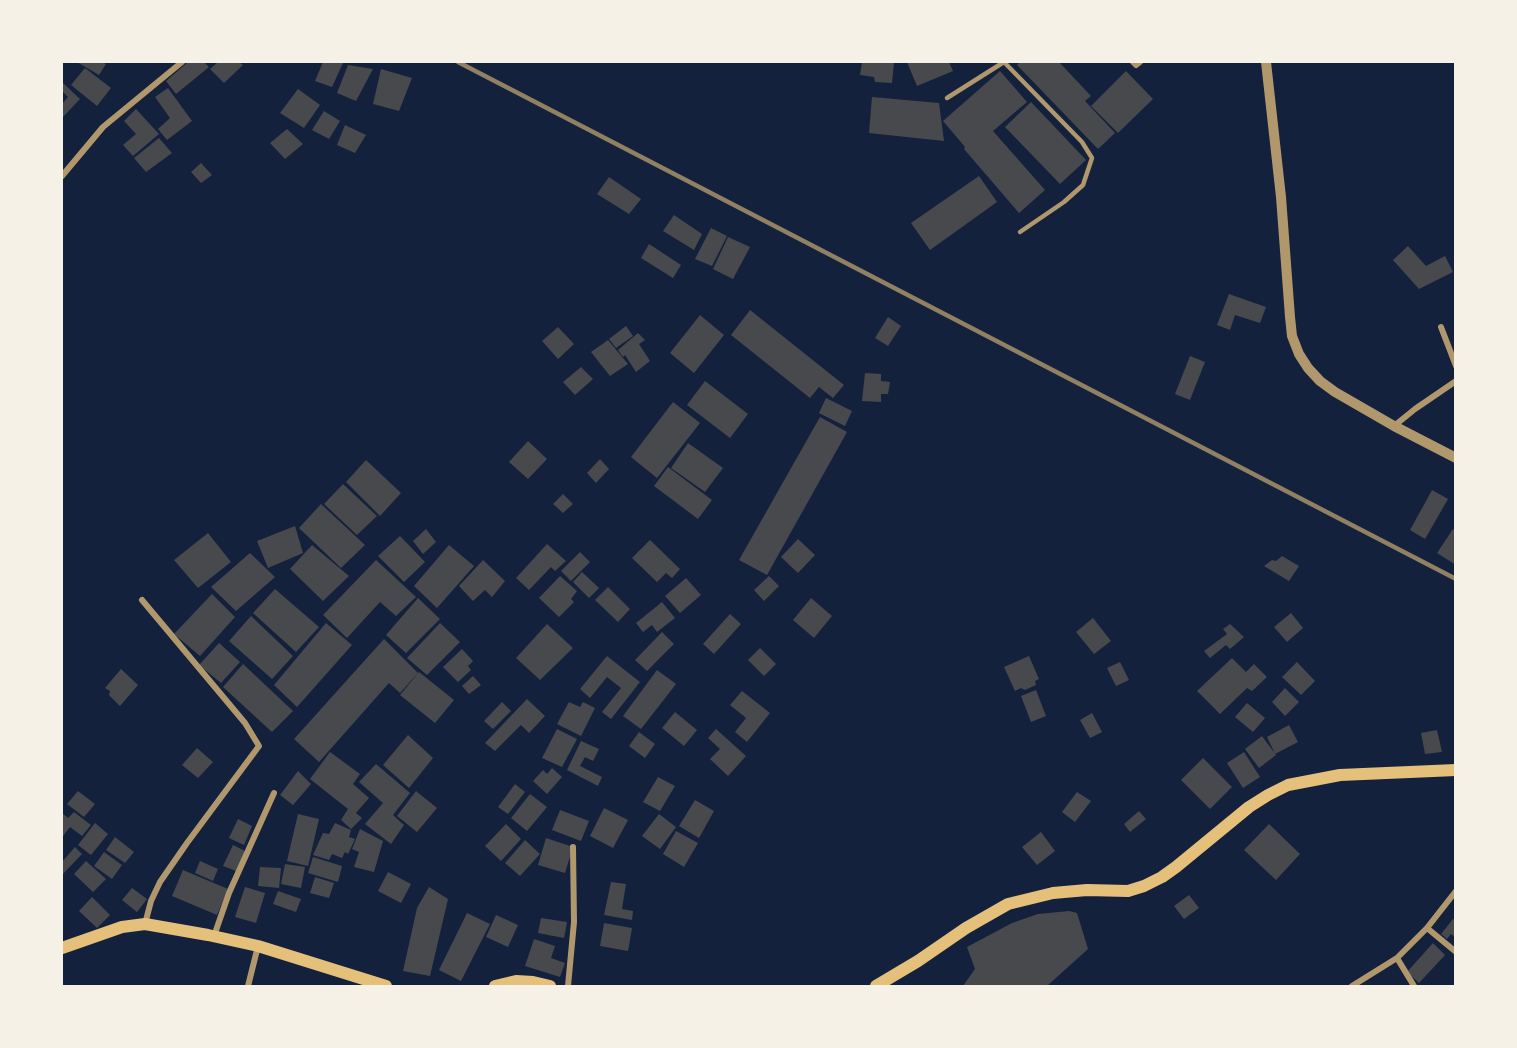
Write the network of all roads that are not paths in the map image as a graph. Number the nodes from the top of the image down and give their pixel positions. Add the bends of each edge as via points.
1 (182, 62) edge
2 (1004, 62) edge
3 (1132, 62) edge
4 (1142, 62) edge
5 (1266, 62) edge
6 (947, 98) dead end
7 (62, 176) edge
8 (1020, 232) dead end
9 (1441, 327) dead end
10 (1455, 366) edge
11 (1455, 381) edge
12 (1394, 426) junction
13 (1455, 458) edge
14 (141, 600) dead end
15 (1455, 770) edge
16 (274, 793) dead end
17 (573, 846) dead end
18 (1455, 891) edge
19 (145, 924) junction
20 (1427, 928) junction
21 (214, 937) junction
22 (258, 946) junction
23 (62, 948) edge
24 (1455, 952) edge
25 (1396, 958) junction
26 (248, 987) edge
27 (386, 987) edge
28 (495, 987) edge
29 (550, 987) edge
30 (568, 987) edge
31 (876, 987) edge
32 (1352, 987) edge
33 (1414, 987) edge

1 - 7 street via 103,127
2 - 6 lane
2 - 8 lane via 1082,142 1092,158 1083,185
3 - 4 lane via 1136,66
5 - 12 street via 1292,336 1299,354 1320,381
9 - 10 street
11 - 12 street
12 - 13 street
14 - 19 street via 245,723 259,746 160,882
15 - 31 main road via 1340,775 1288,785 1249,807 1162,877 1128,891 1053,893 1008,904
16 - 21 street via 229,893
17 - 30 street via 574,922
18 - 20 street
19 - 21 main road
19 - 23 main road via 122,927
20 - 24 street
20 - 25 street
21 - 22 main road
22 - 26 street
22 - 27 main road
25 - 32 street
25 - 33 street
28 - 29 main road via 516,981

